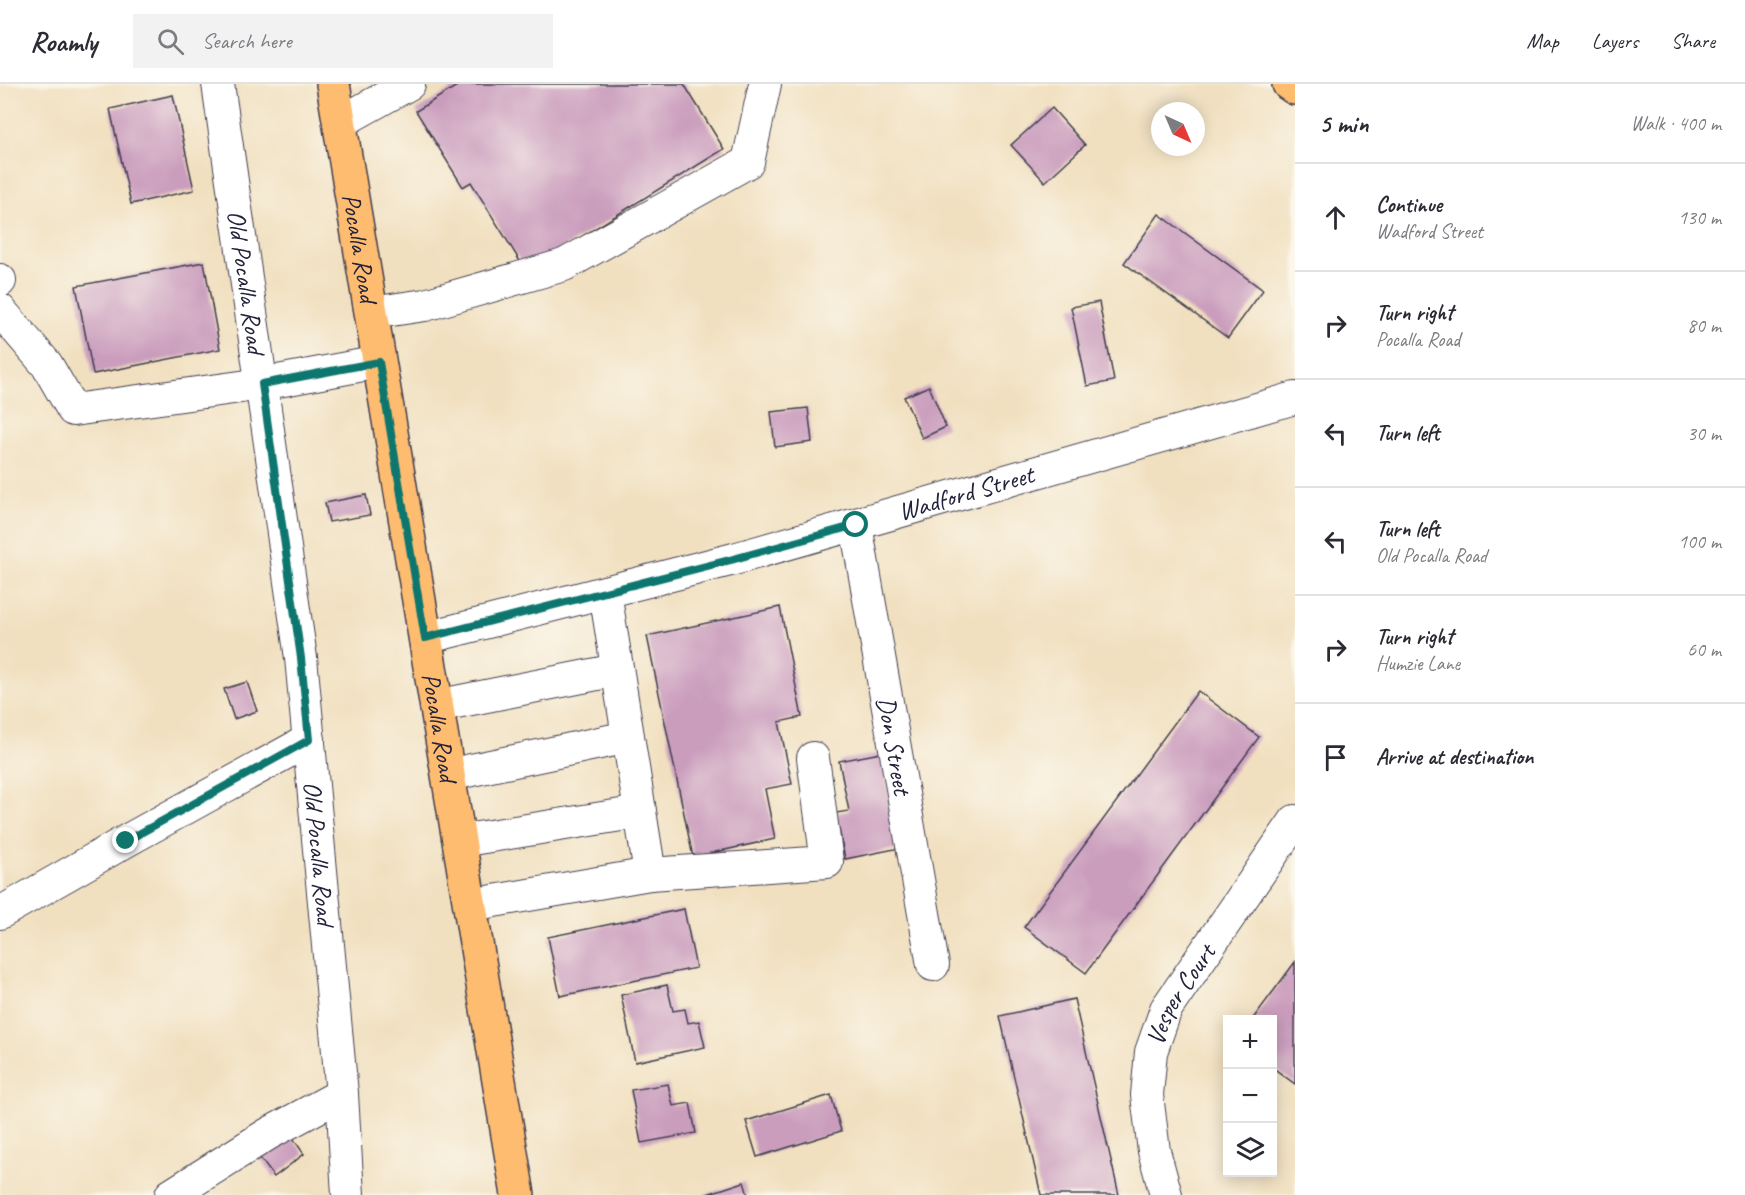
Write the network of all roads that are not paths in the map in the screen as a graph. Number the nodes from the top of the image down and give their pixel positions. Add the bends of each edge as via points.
1 (218, 84) edge
2 (333, 84) edge
3 (409, 84) edge
4 (765, 84) edge
5 (1288, 84) edge
6 (1295, 88) edge
7 (339, 123) junction
8 (0, 310) edge
9 (371, 313) junction
10 (379, 362) junction
11 (262, 384) junction
12 (1295, 398) edge
13 (856, 525) junction
14 (605, 592) junction
15 (425, 638) junction
16 (617, 670) junction
17 (436, 706) junction
18 (628, 737) junction
19 (309, 740) junction
20 (813, 758) dead end
21 (448, 775) junction
22 (640, 812) junction
23 (1295, 821) edge
24 (459, 841) junction
25 (650, 874) junction
26 (470, 905) junction
27 (0, 913) edge
28 (933, 965) dead end
29 (342, 1094) junction
30 (171, 1195) edge
31 (348, 1195) edge
32 (518, 1195) edge
33 (1166, 1195) edge

1 - 11 street, Old Pocalla Road
2 - 7 main road, Pocalla Road
3 - 7 street
4 - 9 street via 748,162 564,265 425,305
5 - 6 main road
7 - 9 main road, Pocalla Road
8 - 11 street via 46,365 73,410
9 - 10 main road, Pocalla Road
10 - 11 street
10 - 15 main road, Pocalla Road
11 - 19 street, Old Pocalla Road
12 - 13 street, Wadford Street
13 - 14 street, Wadford Street
13 - 28 street, Don Street
14 - 15 street, Wadford Street
14 - 16 street
15 - 17 main road, Pocalla Road
16 - 17 street
16 - 18 street
17 - 21 main road, Pocalla Road
18 - 21 street
18 - 22 street
19 - 27 street
19 - 29 street, Old Pocalla Road
20 - 25 street via 827,862
21 - 24 main road, Pocalla Road
22 - 24 street
22 - 25 street
23 - 33 street, Vesper Court via 1166,1009 1151,1052 1147,1095 1154,1151
24 - 26 main road, Pocalla Road
25 - 26 street
26 - 32 main road, Pocalla Road
29 - 30 street via 268,1134
29 - 31 street, Old Pocalla Road

